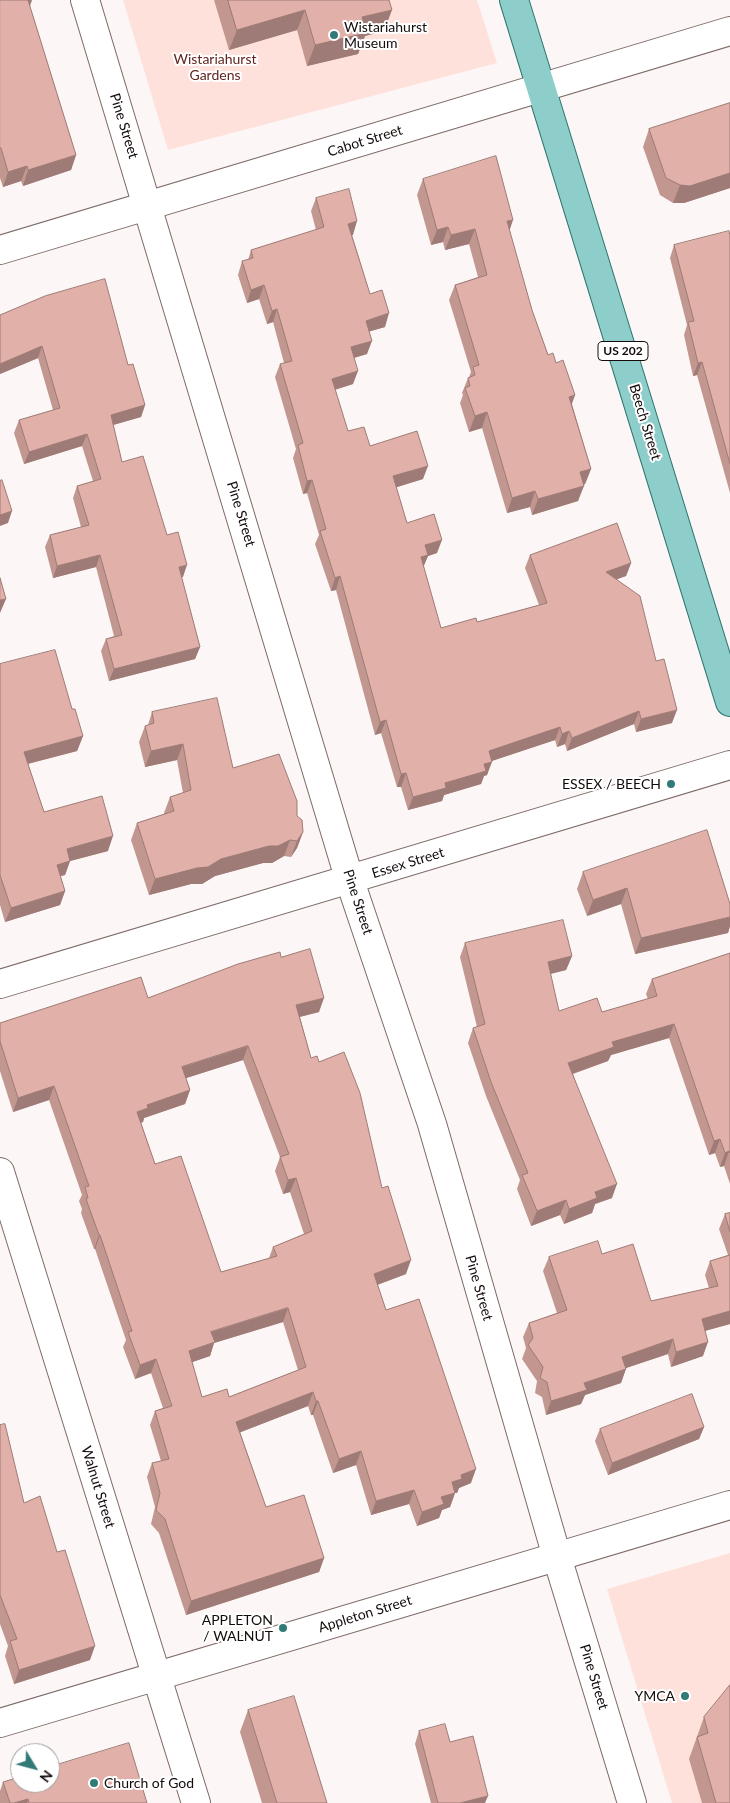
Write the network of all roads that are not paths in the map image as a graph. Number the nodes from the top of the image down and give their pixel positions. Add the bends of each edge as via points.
1 (86, 0) edge
2 (514, 0) edge
3 (730, 31) edge
4 (540, 89) junction
5 (148, 205) junction
6 (0, 250) edge
7 (730, 702) edge
8 (730, 765) edge
9 (350, 880) junction
10 (0, 984) edge
11 (0, 1172) edge
12 (730, 1505) edge
13 (557, 1557) junction
14 (157, 1676) junction
15 (0, 1723) edge
16 (196, 1803) edge
17 (632, 1803) edge

1 - 5 street, Pine Street
2 - 4 main road, Beech Street / US 202
3 - 4 street, Cabot Street
4 - 5 street, Cabot Street
4 - 7 main road, Beech Street / US 202
5 - 6 street, Cabot Street
5 - 9 street, Pine Street
8 - 9 street, Essex Street
9 - 10 street, Essex Street
9 - 13 street, Pine Street via 432,1124
11 - 14 street, Walnut Street
12 - 13 street, Appleton Street
13 - 14 street, Appleton Street
13 - 17 street, Pine Street
14 - 15 street, Appleton Street
14 - 16 street, Walnut Street

